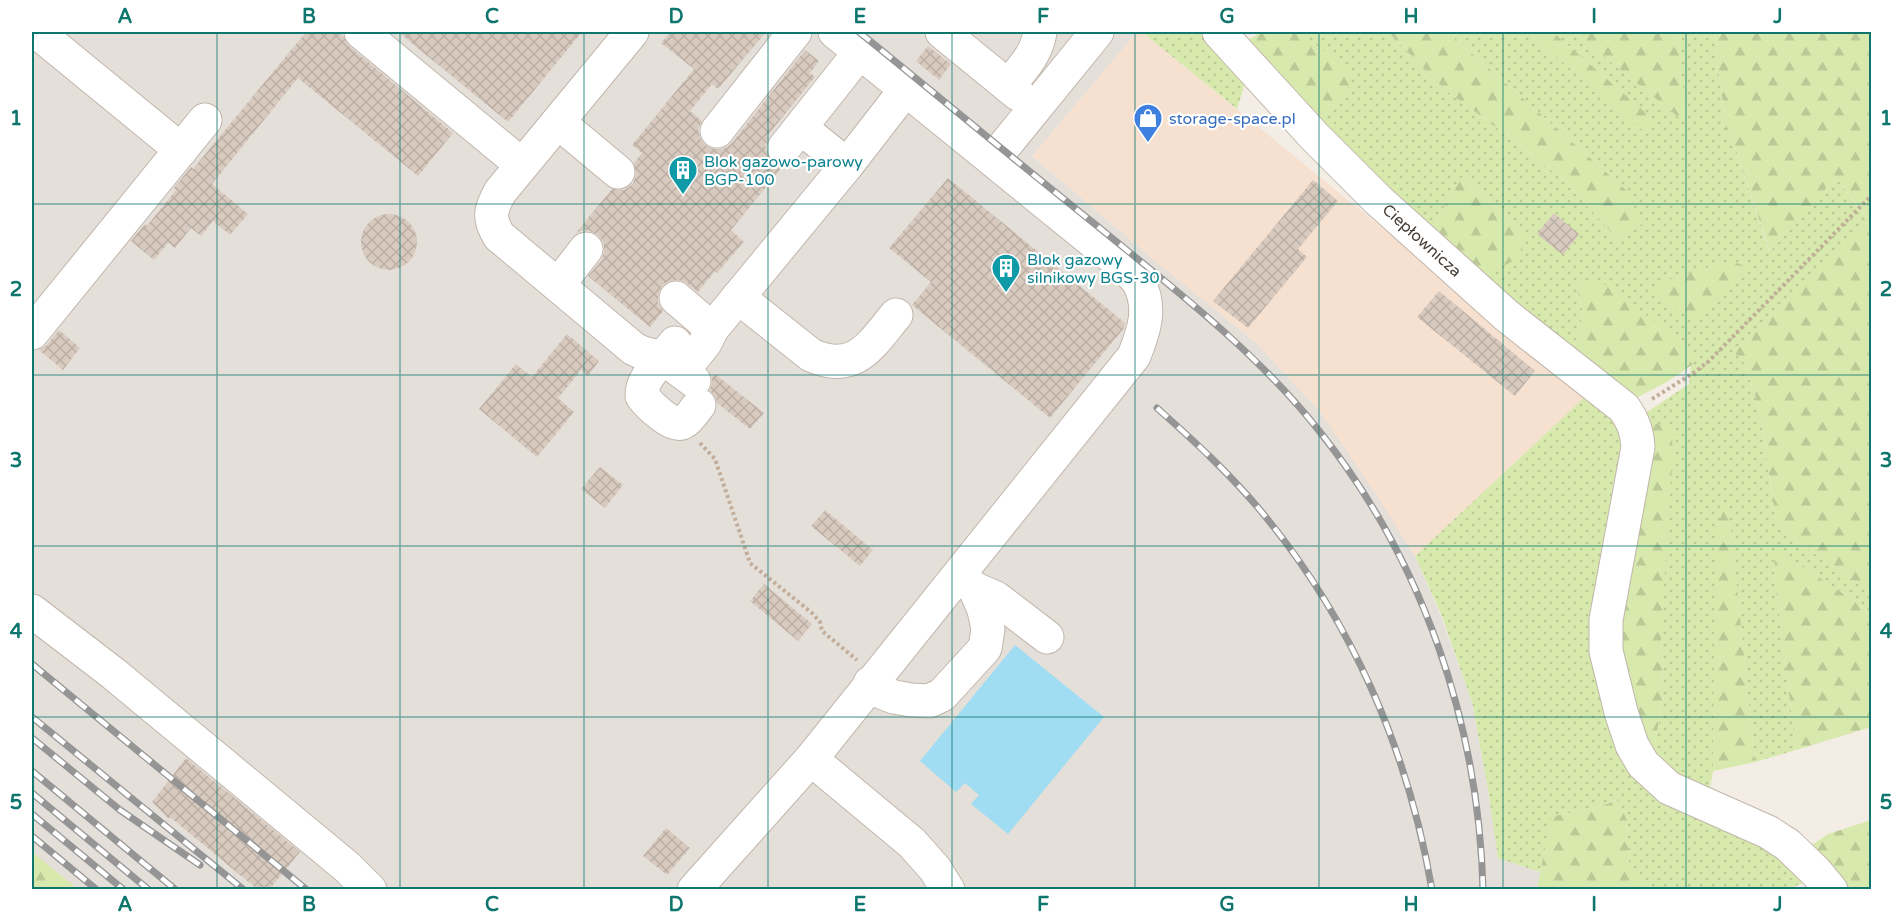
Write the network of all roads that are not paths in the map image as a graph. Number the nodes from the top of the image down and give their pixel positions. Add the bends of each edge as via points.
1 (37, 32) edge
2 (361, 32) edge
3 (632, 32) edge
4 (795, 32) edge
5 (835, 32) edge
6 (942, 32) edge
7 (1040, 32) edge
8 (1097, 32) edge
9 (1219, 32) edge
10 (860, 52) junction
11 (906, 89) junction
12 (722, 110) dead end
13 (205, 120) dead end
14 (558, 122) junction
15 (181, 150) junction
16 (993, 160) junction
17 (522, 165) junction
18 (847, 165) junction
19 (618, 172) dead end
20 (586, 249) dead end
21 (576, 290) junction
22 (738, 297) junction
23 (896, 315) dead end
24 (32, 333) edge
25 (967, 582) junction
26 (32, 611) edge
27 (1047, 637) dead end
28 (873, 679) junction
29 (811, 759) junction
30 (370, 890) edge
31 (694, 890) edge
32 (948, 890) edge
33 (1831, 890) edge

1 - 15 street
2 - 17 street
3 - 14 street
4 - 12 street
5 - 10 street
6 - 7 street via 1013,90 1039,42
8 - 16 street
9 - 33 street, Ciepłownicza via 1378,200 1507,316 1607,393 1632,423 1638,447 1636,467 1606,620 1606,651 1632,745 1643,764 1670,788 1768,832 1788,845
10 - 11 street
10 - 18 street via 792,138
11 - 16 street
11 - 18 street
13 - 15 street
14 - 17 street
14 - 19 street
15 - 24 street
16 - 25 street via 1138,281 1147,308 1144,331 1134,356
17 - 21 street via 494,203 490,216 494,227 500,236
18 - 22 street
20 - 21 street
21 - 22 street via 634,349 683,388 695,314
22 - 23 street via 811,355 825,361 853,359 868,349
25 - 27 street via 996,598
25 - 28 street
25 - 28 street via 984,610 988,629 985,648 942,695 929,701 888,695
26 - 30 street via 114,674
28 - 29 street
29 - 31 street
29 - 32 street via 912,843

